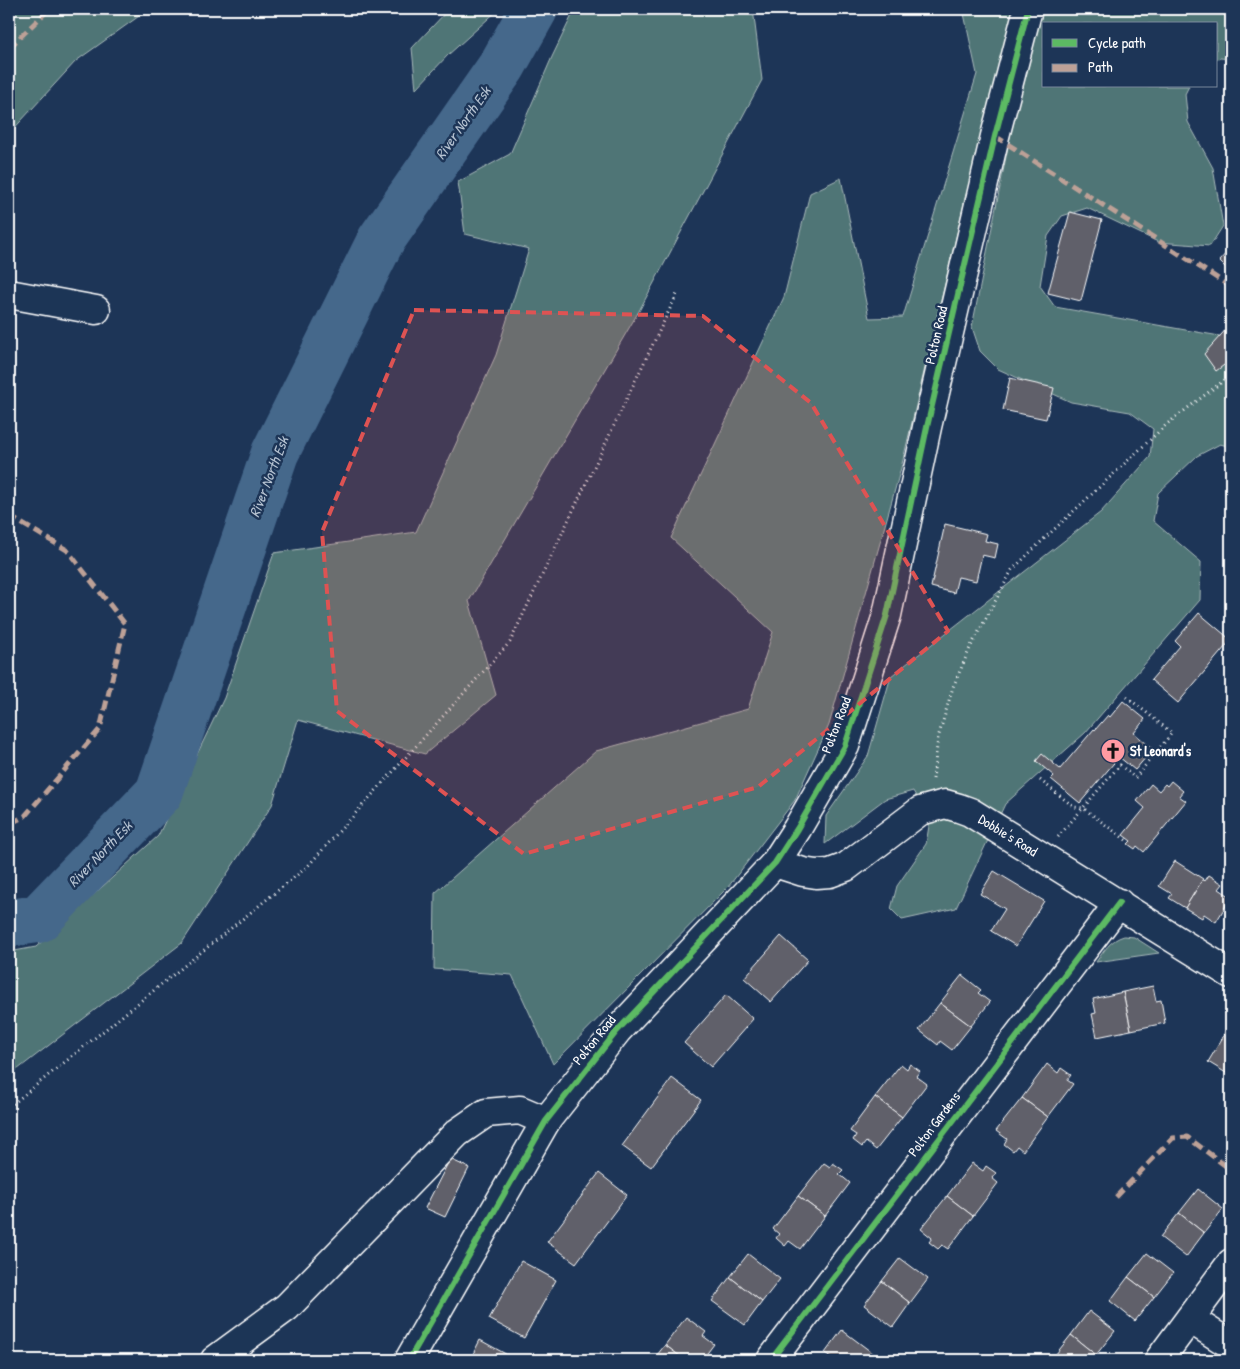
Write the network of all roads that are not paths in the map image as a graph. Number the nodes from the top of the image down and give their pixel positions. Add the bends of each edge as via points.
1 (1028, 9) edge
2 (9, 294) edge
3 (96, 310) dead end
4 (775, 864) junction
5 (1119, 903) junction
6 (1231, 974) edge
7 (546, 1120) junction
8 (1231, 1263) edge
9 (1190, 1319) junction
10 (1231, 1345) edge
11 (215, 1360) edge
12 (409, 1360) edge
13 (771, 1360) edge
14 (1159, 1360) edge

1 - 4 street, Polton Road via 988,163 887,615 845,746
2 - 3 street
4 - 5 street, Dobbie's Road via 803,872 830,873 846,866 920,811 945,804 970,812
4 - 7 street, Polton Road via 617,1031
5 - 6 street, Dobbie's Road
5 - 13 street, Polton Gardens
7 - 11 street via 520,1110 486,1113 458,1133 287,1307
7 - 12 street, Polton Road
8 - 9 street
9 - 10 street
9 - 14 street

